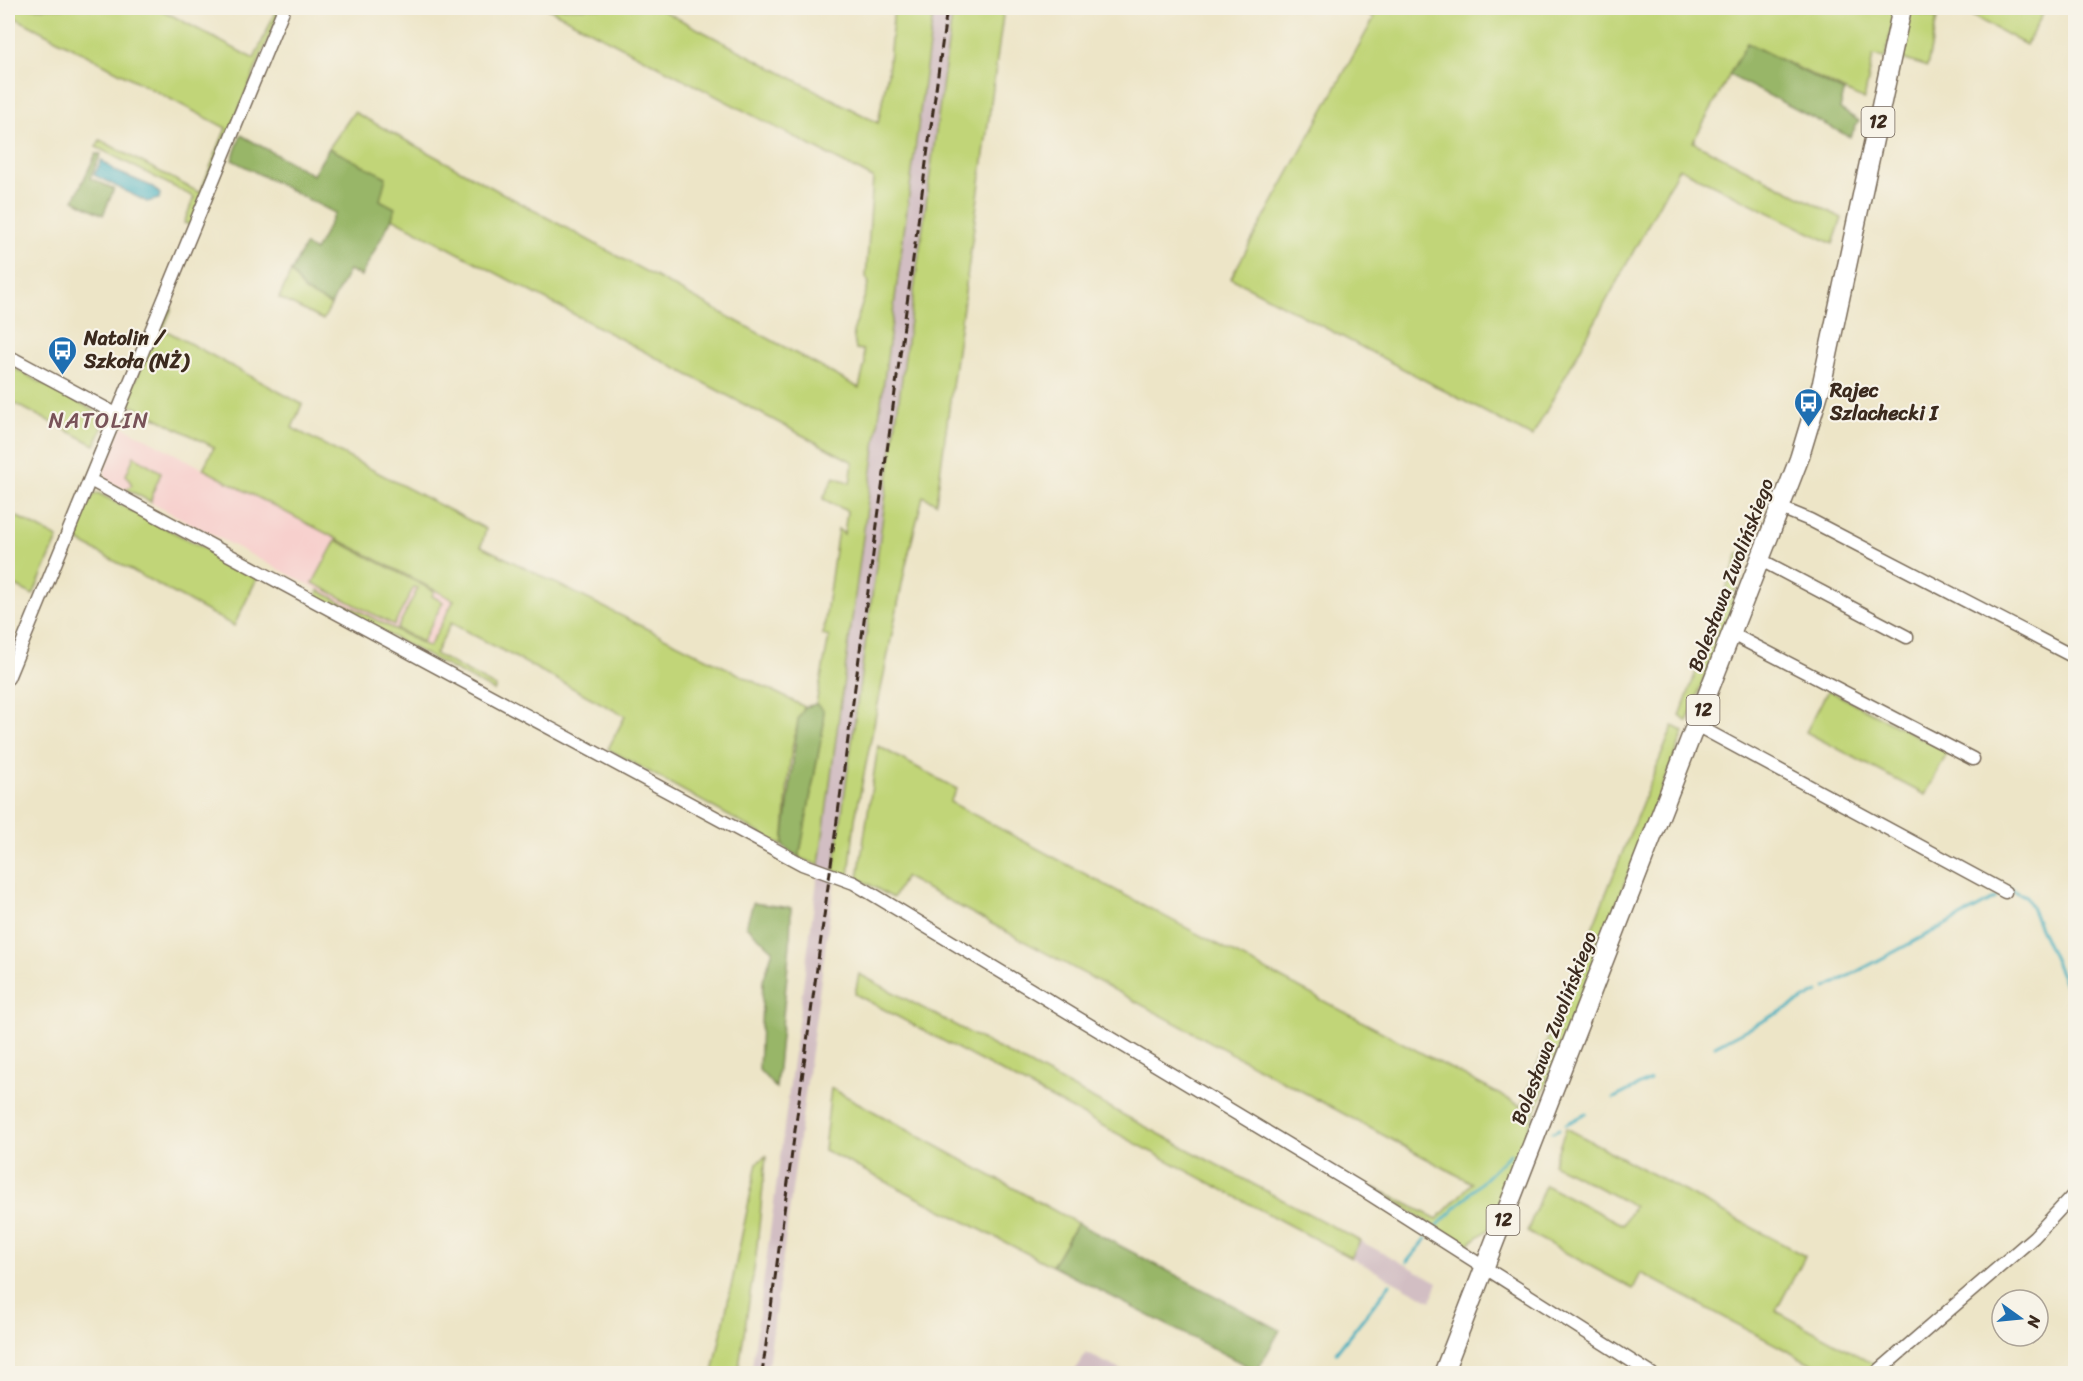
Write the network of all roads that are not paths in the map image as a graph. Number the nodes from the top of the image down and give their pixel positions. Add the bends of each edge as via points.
1 (284, 8) edge
2 (1902, 8) edge
3 (8, 356) edge
4 (118, 415) junction
5 (90, 480) junction
6 (1781, 508) junction
7 (1761, 560) junction
8 (1732, 634) junction
9 (1907, 637) dead end
10 (2076, 658) edge
11 (8, 678) edge
12 (1696, 726) junction
13 (1973, 759) dead end
14 (2005, 892) dead end
15 (2076, 1192) edge
16 (1484, 1267) junction
17 (1443, 1374) edge
18 (1652, 1374) edge
19 (1875, 1374) edge

1 - 4 street
2 - 6 main road, Bolesława Zwolińskiego / 12 via 1822,383
3 - 4 street
4 - 5 street
5 - 11 street
5 - 16 street via 802,864 854,883
6 - 7 main road, Bolesława Zwolińskiego / 12
6 - 10 street
7 - 8 main road, Bolesława Zwolińskiego / 12
7 - 9 street
8 - 12 main road, Bolesława Zwolińskiego / 12
8 - 13 street
12 - 14 street
12 - 16 main road, Bolesława Zwolińskiego / 12
15 - 19 street via 2034,1237
16 - 17 main road, Bolesława Zwolińskiego / 12
16 - 18 street

